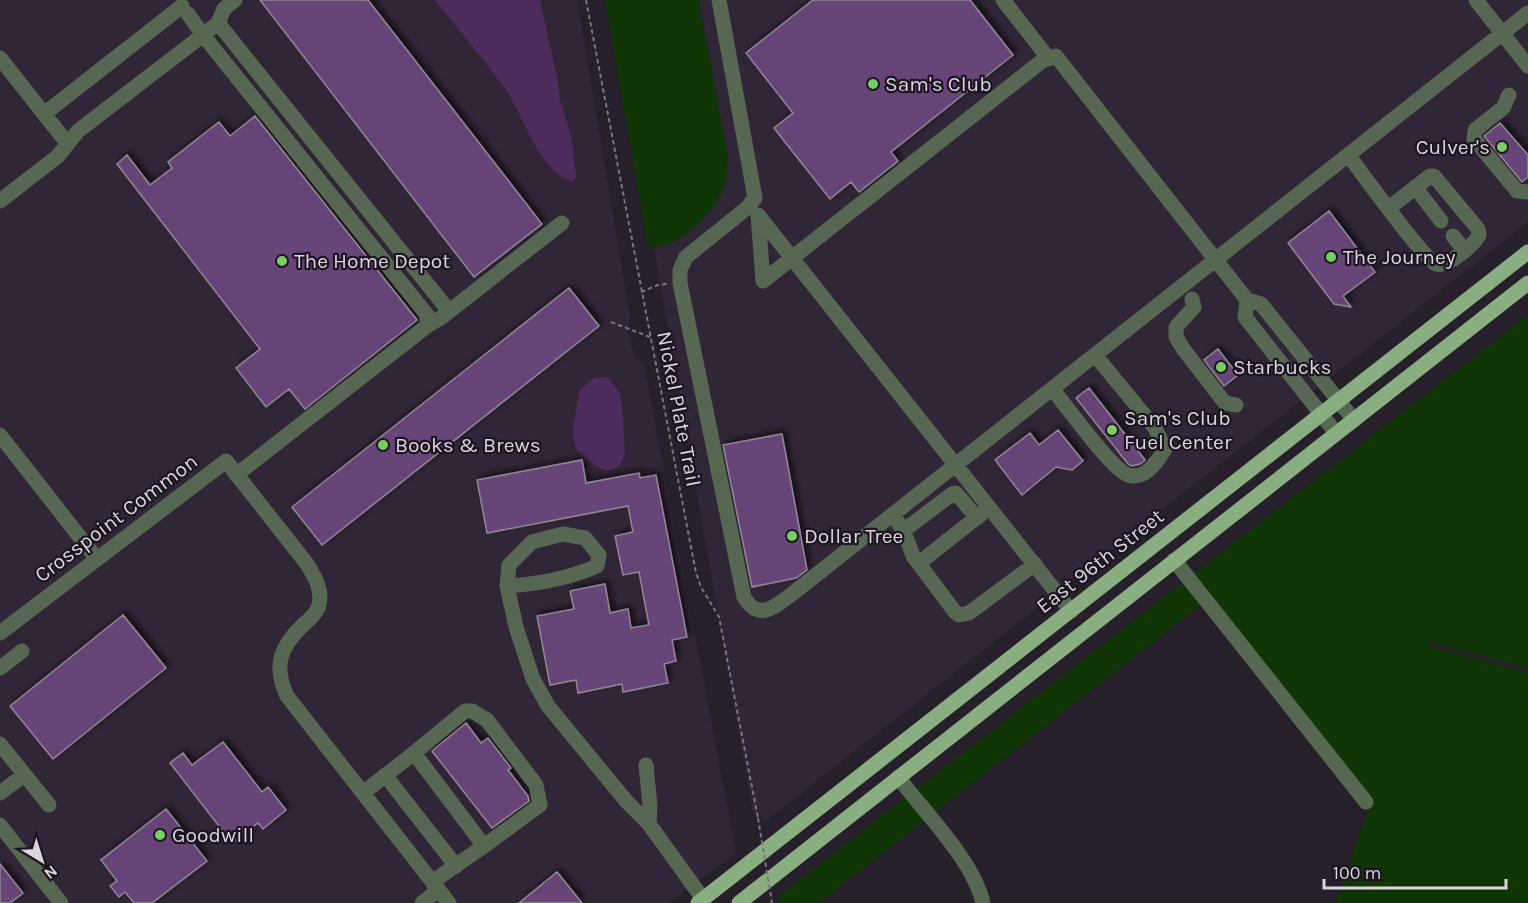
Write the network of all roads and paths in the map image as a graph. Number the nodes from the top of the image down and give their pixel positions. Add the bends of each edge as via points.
1 (234, 0) edge
2 (586, 0) edge
3 (719, 0) edge
4 (1003, 0) edge
5 (1476, 0) edge
6 (1528, 14) edge
7 (218, 23) junction
8 (203, 34) junction
9 (1503, 34) junction
10 (0, 58) edge
11 (1049, 59) junction
12 (1528, 66) edge
13 (1509, 95) dead end
14 (44, 114) junction
15 (68, 144) junction
16 (1349, 156) junction
17 (1415, 188) junction
18 (1528, 192) edge
19 (755, 198) junction
20 (0, 201) edge
21 (1389, 208) junction
22 (758, 215) junction
23 (1441, 220) dead end
24 (562, 223) dead end
25 (1453, 236) dead end
26 (1464, 250) junction
27 (1528, 252) edge
28 (792, 258) junction
29 (1216, 260) junction
30 (680, 283) junction
31 (1528, 283) edge
32 (641, 292) junction
33 (1192, 299) dead end
34 (1247, 300) junction
35 (436, 317) junction
36 (610, 322) dead end
37 (650, 337) junction
38 (1095, 356) junction
39 (1052, 389) junction
40 (1339, 401) junction
41 (1236, 405) dead end
42 (1322, 415) junction
43 (1354, 420) junction
44 (1336, 433) junction
45 (0, 435) edge
46 (957, 465) junction
47 (236, 475) junction
48 (990, 507) junction
49 (893, 514) junction
50 (977, 518) junction
51 (903, 531) junction
52 (97, 559) junction
53 (1174, 560) junction
54 (919, 563) junction
55 (1035, 564) junction
56 (507, 586) junction
57 (1071, 611) junction
58 (0, 633) edge
59 (22, 651) dead end
60 (0, 668) edge
61 (994, 672) junction
62 (0, 744) edge
63 (414, 753) junction
64 (646, 765) dead end
65 (24, 775) junction
66 (385, 775) junction
67 (898, 777) junction
68 (363, 793) junction
69 (0, 794) edge
70 (1366, 802) dead end
71 (49, 805) dead end
72 (649, 824) junction
73 (0, 825) edge
74 (484, 846) junction
75 (456, 866) junction
76 (435, 886) junction
77 (702, 902) edge
78 (61, 903) edge
79 (422, 903) edge
80 (449, 903) edge
81 (739, 903) edge
82 (772, 903) edge
83 (983, 903) edge

1 - 7 street via 224,9
2 - 32 path, Nickel Plate Trail
3 - 19 street
4 - 11 street
5 - 9 street
6 - 9 street
7 - 8 street
7 - 35 street
8 - 14 street via 185,10
8 - 15 street via 78,131
8 - 35 street
9 - 12 street
9 - 16 street
10 - 14 street
11 - 28 street
11 - 29 street via 1056,56
13 - 18 street via 1503,108 1475,130 1474,139 1517,191
14 - 15 street
15 - 20 street
16 - 21 street
16 - 29 street
17 - 21 street
17 - 23 street
17 - 26 street via 1430,176 1438,179 1478,229 1476,241
19 - 22 street
19 - 30 street via 686,257
21 - 26 street via 1437,264 1447,264
22 - 28 street
22 - 28 street via 763,281
24 - 35 street
25 - 26 street
27 - 40 main road, East 96th Street
28 - 46 street
29 - 34 street
29 - 38 street
30 - 32 path
30 - 49 street via 744,597 751,608 761,612 773,608
31 - 43 main road
32 - 37 path, Nickel Plate Trail
33 - 41 street via 1194,306 1176,327 1176,337 1225,403
34 - 40 street via 1261,304
34 - 42 street via 1245,317
35 - 47 street
36 - 37 path
37 - 82 path, Nickel Plate Trail, bridge via 696,573 719,617
38 - 39 street
38 - 39 street via 1155,428 1165,449 1158,462 1145,472 1135,476 1119,469
39 - 46 street
40 - 42 main road, East 96th Street
40 - 43 street
42 - 44 street
42 - 57 main road, East 96th Street
43 - 44 main road
44 - 53 main road
45 - 52 street
46 - 48 street
46 - 49 street
47 - 52 street, Crosspoint Common via 226,461
47 - 68 street via 318,582 319,606 287,642 279,670 287,696
48 - 50 street
48 - 55 street
49 - 51 street
50 - 51 street via 956,493
50 - 54 street
51 - 54 street
52 - 58 street, Crosspoint Common
53 - 67 main road
53 - 70 street
54 - 55 street via 955,612 964,615
55 - 57 street
56 - 56 street via 509,565 532,542 563,534 585,538 599,555 597,566 579,574
56 - 72 street via 533,679 548,706
57 - 61 main road, East 96th Street
59 - 60 street
61 - 67 main road via 952,717 898,760 893,768
61 - 77 main road, East 96th Street
62 - 65 street
63 - 66 street
63 - 74 street
63 - 74 street via 465,711 472,711 486,720 536,785 540,804
64 - 72 street
65 - 69 street
65 - 71 street
66 - 68 street
66 - 75 street
67 - 81 main road
67 - 83 street via 969,868
68 - 76 street
72 - 77 street
73 - 78 street
74 - 75 street
75 - 76 street
76 - 79 street
76 - 80 street

